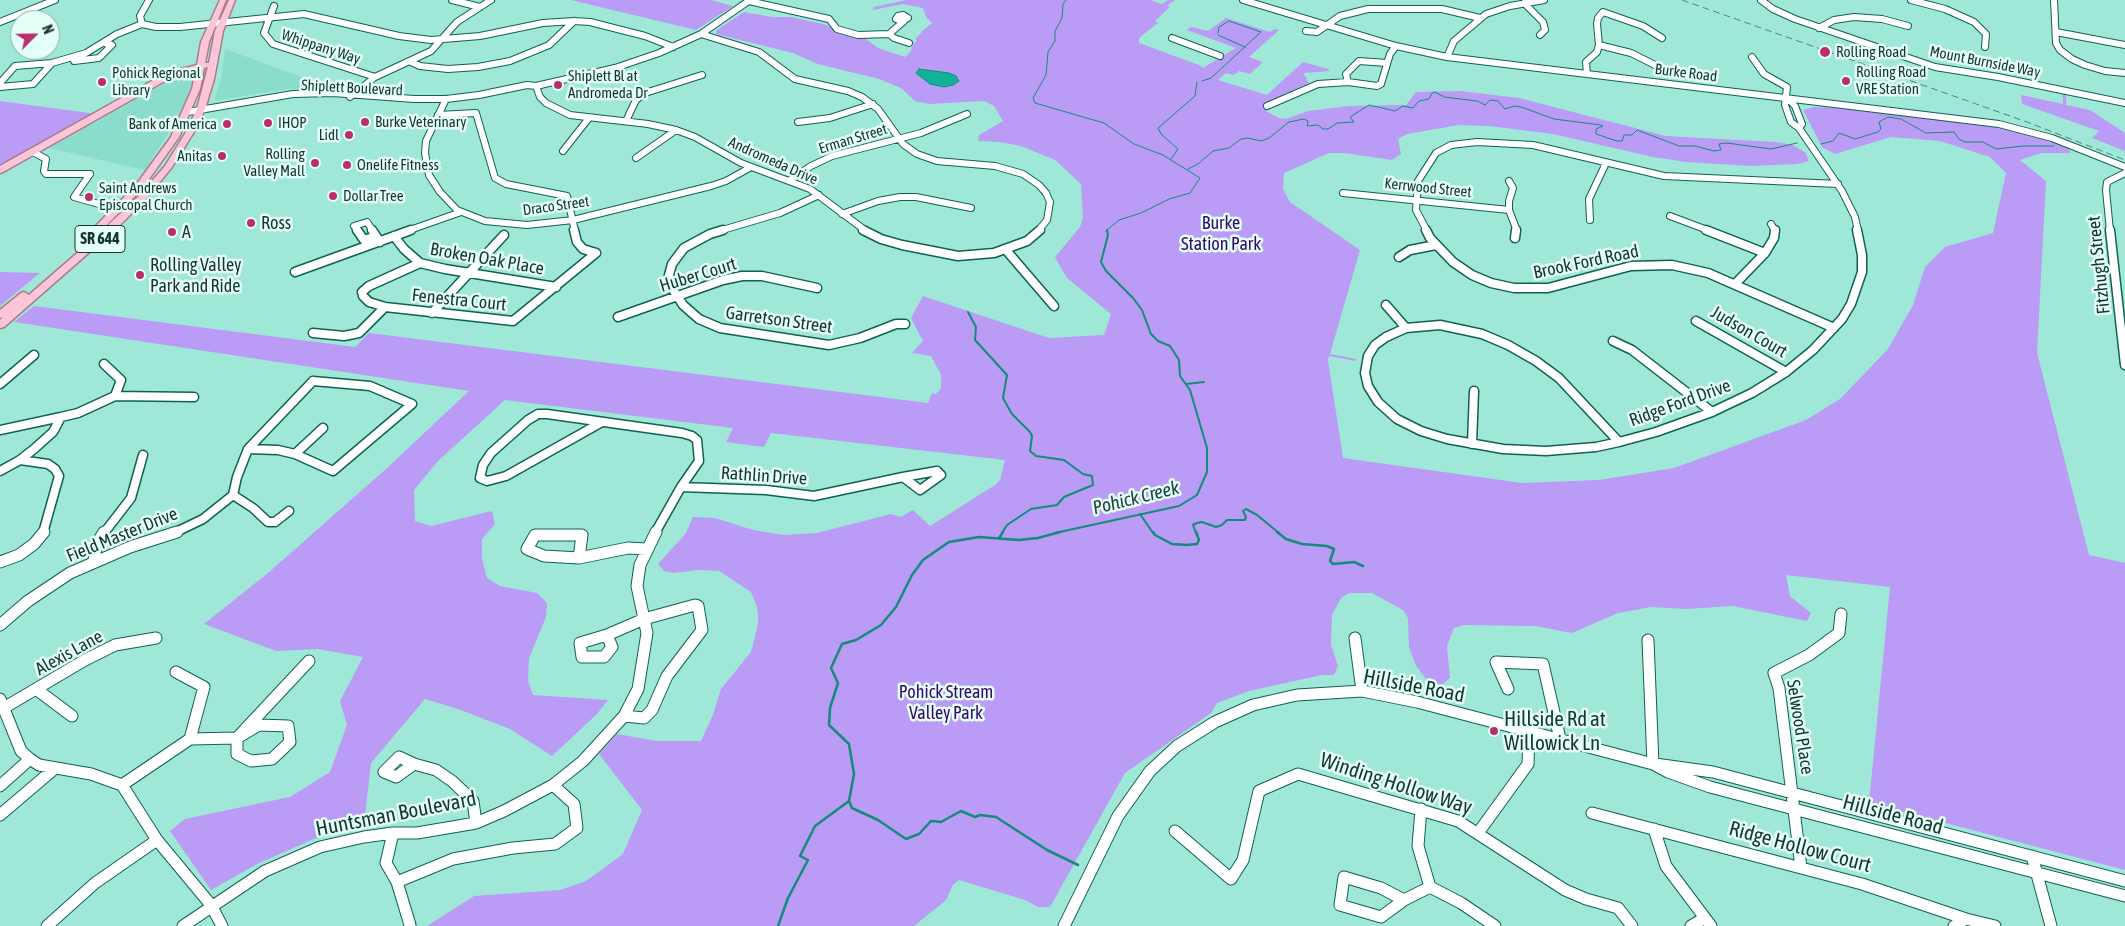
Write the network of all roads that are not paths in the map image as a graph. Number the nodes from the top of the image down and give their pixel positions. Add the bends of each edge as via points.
1 (55, 0) edge
2 (149, 0) edge
3 (223, 0) edge
4 (232, 0) edge
5 (452, 0) edge
6 (491, 0) edge
7 (750, 0) edge
8 (1243, 0) edge
9 (1544, 0) edge
10 (1760, 0) edge
11 (1911, 0) edge
12 (2054, 0) edge
13 (1927, 2) edge
14 (1524, 3) junction
15 (274, 6) dead end
16 (480, 7) junction
17 (269, 16) junction
18 (1480, 18) junction
19 (574, 21) junction
20 (904, 21) dead end
21 (0, 22) edge
22 (222, 22) junction
23 (212, 23) junction
24 (142, 24) junction
25 (1328, 26) junction
26 (1908, 26) dead end
27 (1819, 28) junction
28 (1306, 31) dead end
29 (2056, 32) junction
30 (701, 34) junction
31 (889, 34) junction
32 (1540, 35) dead end
33 (1172, 38) dead end
34 (1662, 38) dead end
35 (443, 39) junction
36 (104, 43) junction
37 (909, 43) dead end
38 (1600, 45) junction
39 (2125, 45) edge
40 (205, 46) junction
41 (1396, 46) junction
42 (672, 47) junction
43 (1985, 47) dead end
44 (1220, 56) dead end
45 (1447, 57) junction
46 (1752, 58) dead end
47 (55, 62) junction
48 (410, 62) junction
49 (1387, 63) junction
50 (213, 64) junction
51 (202, 66) junction
52 (1665, 70) dead end
53 (2124, 73) edge
54 (1587, 74) junction
55 (169, 75) junction
56 (702, 76) dead end
57 (375, 77) junction
58 (0, 82) edge
59 (1348, 82) junction
60 (536, 86) junction
61 (0, 87) edge
62 (350, 96) junction
63 (1787, 98) junction
64 (446, 101) junction
65 (2125, 103) edge
66 (873, 104) junction
67 (1267, 106) dead end
68 (200, 111) junction
69 (188, 112) junction
70 (967, 114) dead end
71 (438, 115) junction
72 (590, 118) junction
73 (626, 121) junction
74 (798, 122) dead end
75 (676, 130) junction
76 (899, 138) junction
77 (563, 151) dead end
78 (33, 152) junction
79 (636, 158) dead end
80 (1606, 163) junction
81 (751, 167) junction
82 (2125, 168) edge
83 (0, 170) edge
84 (2125, 173) edge
85 (790, 180) junction
86 (1509, 181) dead end
87 (1838, 184) junction
88 (1343, 192) dead end
89 (819, 194) junction
90 (1416, 200) junction
91 (106, 206) dead end
92 (971, 208) dead end
93 (1509, 210) junction
94 (462, 212) junction
95 (842, 214) junction
96 (1670, 216) dead end
97 (573, 220) junction
98 (1590, 220) dead end
99 (1771, 224) dead end
100 (504, 235) dead end
101 (394, 236) junction
102 (1515, 238) dead end
103 (1436, 245) junction
104 (1006, 250) junction
105 (1765, 254) junction
106 (1399, 256) dead end
107 (420, 263) junction
108 (295, 272) dead end
109 (469, 273) junction
110 (1735, 284) junction
111 (556, 287) junction
112 (817, 288) dead end
113 (677, 296) junction
114 (2121, 302) edge
115 (1054, 306) dead end
116 (1386, 306) dead end
117 (385, 307) junction
118 (432, 313) junction
119 (0, 315) edge
120 (618, 316) dead end
121 (1696, 321) dead end
122 (905, 324) dead end
123 (0, 325) edge
124 (1406, 328) junction
125 (1834, 328) junction
126 (313, 333) dead end
127 (1613, 341) dead end
128 (34, 355) dead end
129 (104, 364) dead end
130 (2125, 364) edge
131 (1786, 372) junction
132 (0, 384) edge
133 (1474, 391) dead end
134 (116, 396) junction
135 (194, 397) dead end
136 (1712, 412) junction
137 (61, 417) junction
138 (602, 422) junction
139 (323, 428) dead end
140 (0, 430) edge
141 (1619, 442) junction
142 (1472, 444) junction
143 (248, 449) junction
144 (295, 454) junction
145 (143, 455) dead end
146 (20, 460) junction
147 (0, 470) edge
148 (904, 477) dead end
149 (681, 487) junction
150 (233, 495) junction
151 (289, 511) dead end
152 (646, 549) junction
153 (579, 558) junction
154 (94, 561) junction
155 (0, 562) edge
156 (1842, 614) dead end
157 (644, 619) junction
158 (0, 625) edge
159 (607, 635) dead end
160 (156, 638) dead end
161 (1355, 638) dead end
162 (1648, 640) dead end
163 (309, 661) dead end
164 (176, 672) dead end
165 (36, 689) junction
166 (1508, 689) dead end
167 (1362, 691) junction
168 (1, 704) edge
169 (72, 716) dead end
170 (624, 716) junction
171 (1529, 732) junction
172 (237, 738) junction
173 (190, 739) junction
174 (1560, 739) junction
175 (30, 759) junction
176 (414, 764) dead end
177 (1653, 764) junction
178 (54, 769) junction
179 (122, 785) junction
180 (553, 785) junction
181 (0, 786) edge
182 (1793, 792) junction
183 (1795, 808) junction
184 (1421, 809) junction
185 (1592, 814) dead end
186 (0, 815) edge
187 (476, 823) junction
188 (1654, 829) junction
189 (1175, 831) dead end
190 (1478, 832) junction
191 (393, 833) junction
192 (157, 840) junction
193 (2032, 856) junction
194 (1801, 867) junction
195 (2036, 873) junction
196 (2125, 880) edge
197 (397, 882) junction
198 (1430, 887) junction
199 (2125, 896) edge
200 (1404, 900) junction
201 (211, 905) junction
202 (1966, 919) junction
203 (1708, 922) edge
204 (410, 925) edge
205 (47, 926) edge
206 (183, 926) edge
207 (222, 926) edge
208 (1064, 926) edge
209 (1495, 926) edge
210 (1632, 926) edge
211 (1691, 926) edge
212 (1954, 926) edge
213 (1995, 926) edge
214 (2051, 926) edge

1 - 21 street
2 - 24 street via 140,16
3 - 23 main road, SR 644
4 - 22 main road, SR 644
5 - 16 street
6 - 16 street
7 - 30 street, Shiplett Boulevard
7 - 31 street via 815,15 852,34
8 - 25 street, Burke Road
9 - 14 street
10 - 27 street, Mount Burnside Way via 1780,13
11 - 13 street
12 - 29 street
13 - 43 street via 1977,24 1986,34
14 - 18 street
14 - 32 street via 1543,22 1545,30
15 - 17 street, Whippany Way
16 - 35 street via 457,22
17 - 22 street
17 - 35 street via 314,15 399,36
17 - 57 street, Whippany Way via 264,33 273,44
18 - 25 street via 1442,9 1368,9 1348,13
18 - 45 street via 1454,41
19 - 35 street
19 - 42 street via 645,36
19 - 48 street via 549,45 510,61 448,69
20 - 31 street
22 - 23 street
22 - 50 main road, SR 644
23 - 24 street via 166,28
23 - 40 main road, SR 644
24 - 36 street
25 - 28 street via 1317,32
25 - 41 street, Burke Road
26 - 27 street via 1860,17 1834,20
27 - 65 street, Mount Burnside Way via 1940,68 1998,76
29 - 39 street
29 - 53 street via 2058,48 2072,59 2100,70
30 - 42 street, Shiplett Boulevard
30 - 66 street, Andromeda Drive via 759,52 795,79 848,92
31 - 37 street
33 - 44 street
34 - 38 street via 1643,26 1603,12 1597,24
35 - 48 street via 431,51
36 - 47 street via 93,50
36 - 47 street via 112,46 99,58
38 - 52 street via 1631,53
38 - 54 street via 1586,62
40 - 51 main road, SR 644
40 - 55 main road via 197,58
41 - 45 street, Burke Road
41 - 49 street
42 - 60 street, Shiplett Boulevard via 615,68
45 - 54 street, Burke Road
46 - 63 street via 1764,74 1786,85
47 - 58 street via 15,66
47 - 61 street via 34,84
48 - 57 street
49 - 59 street via 1359,61 1346,74
49 - 59 street via 1381,84 1377,86
50 - 51 main road
50 - 68 main road, SR 644
51 - 55 main road
51 - 69 main road, SR 644
54 - 63 street, Burke Road
55 - 78 main road
56 - 73 street via 645,93 636,100
57 - 62 street
59 - 67 street via 1313,86
60 - 64 street, Shiplett Boulevard
60 - 72 street, Andromeda Drive via 540,97 551,106
62 - 64 street, Shiplett Boulevard via 410,104
62 - 68 street, Shiplett Boulevard via 286,99
63 - 82 street, Burke Road via 2011,126 2068,144
63 - 87 street, Ridge Ford Drive via 1785,105 1792,122
64 - 71 street, Draco Street
66 - 74 street via 830,118
66 - 76 street, Andromeda Drive
68 - 69 street, Shiplett Boulevard
68 - 123 main road, SR 644 via 168,167 133,208
69 - 119 main road, SR 644 via 165,152 127,201 66,260
70 - 76 street, Erman Street
71 - 94 street, Draco Street via 426,141 428,175 449,203
71 - 97 street via 476,113 495,178 506,184 567,196
72 - 73 street, Andromeda Drive
72 - 77 street
73 - 75 street, Andromeda Drive
75 - 79 street
75 - 81 street, Andromeda Drive
76 - 85 street, Erman Street via 832,156
76 - 104 street, Andromeda Drive via 908,149 927,159 1002,167 1023,174 1043,188 1050,202 1047,220 1032,237
78 - 83 main road
78 - 91 street via 46,159 46,174 90,174 74,197
80 - 87 street, Brook Ford Road via 1664,176
80 - 90 street, Brook Ford Road via 1533,145 1458,143 1442,149 1431,158 1418,181
80 - 98 street via 1589,199
81 - 85 street, Andromeda Drive
81 - 97 street, Draco Street via 711,186
84 - 114 street, Fitzhugh Street via 2106,183
85 - 89 street, Andromeda Drive
86 - 93 street via 1513,188
87 - 125 street, Ridge Ford Drive via 1855,217 1860,236 1862,272 1850,304
88 - 90 street, Kerrwood Street
89 - 95 street, Andromeda Drive
89 - 113 street, Garretson Street via 780,213 717,231 689,244 670,269 669,280
90 - 93 street, Kerrwood Street
90 - 103 street, Brook Ford Road via 1420,221
92 - 95 street via 900,196
93 - 102 street via 1517,232
94 - 97 street, Draco Street via 485,221 516,225
94 - 101 street
95 - 104 street, Andromeda Drive via 866,232 902,245 958,256
96 - 105 street
97 - 111 street, Fenestra Court via 577,242 583,249 596,253
99 - 105 street via 1776,234
100 - 109 street
101 - 107 street, Broken Oak Place
101 - 108 street via 378,239
103 - 106 street via 1410,250
103 - 110 street, Brook Ford Road via 1472,275 1514,288 1548,288 1631,266 1652,264 1691,268
104 - 115 street
105 - 110 street
107 - 109 street, Broken Oak Place
107 - 117 street, Fenestra Court via 362,292 369,302
109 - 111 street, Broken Oak Place
109 - 118 street
110 - 125 street, Brook Ford Road
111 - 118 street, Fenestra Court via 513,322
112 - 113 street, Huber Court via 754,275 730,278
113 - 120 street, Huber Court
113 - 122 street, Garretson Street via 695,316 720,328 824,345 836,345 896,324
114 - 130 street, Fitzhugh Street
116 - 124 street
117 - 118 street, Fenestra Court
117 - 126 street, Fenestra Court via 359,333 344,336
121 - 131 street, Judson Court
124 - 141 street, Ridge Ford Drive via 1454,327 1508,345 1559,378
124 - 142 street, Ridge Ford Drive via 1375,345 1368,356 1365,373 1368,386 1378,402 1397,419 1421,431
125 - 131 street, Ridge Ford Drive
127 - 136 street via 1632,350
128 - 132 street
129 - 134 street via 121,380
131 - 136 street, Ridge Ford Drive
133 - 142 street
134 - 135 street
134 - 137 street
136 - 141 street, Ridge Ford Drive
137 - 140 street
137 - 146 street via 52,432
138 - 138 street via 506,476 483,480 480,474 487,457 531,417 542,414
138 - 149 street, Huntsman Boulevard via 692,436 696,440 699,461
139 - 144 street
141 - 142 street, Ridge Ford Drive via 1546,451
143 - 144 street
143 - 144 street via 313,381 370,386 412,404 333,471
143 - 150 street
145 - 154 street via 131,498 96,545
146 - 147 street
146 - 155 street via 55,468 59,476 56,494 44,532 18,555
148 - 149 street, Rathlin Drive via 814,496 766,490
149 - 152 street, Huntsman Boulevard
150 - 151 street via 268,522 275,522
150 - 154 street, Field Master Drive via 188,527
152 - 153 street via 628,548
152 - 157 street, Huntsman Boulevard via 637,586
153 - 153 street via 582,536 535,535 527,549 544,556
154 - 158 street, Field Master Drive via 38,593
156 - 182 street, Selwood Place via 1839,633 1809,655 1774,673 1779,688
157 - 159 street
157 - 170 street, Huntsman Boulevard via 647,633 644,663 638,689
157 - 170 street via 697,605 702,630 667,676 647,716
160 - 165 street, Alexis Lane via 115,645
161 - 167 street
162 - 177 street
163 - 172 street
164 - 173 street via 204,687
165 - 168 street, Alexis Lane
165 - 169 street
166 - 174 street via 1496,662 1543,664
167 - 171 street, Hillside Road
167 - 208 street, Hillside Road via 1297,695 1253,705 1215,722 1177,746 1150,772 1118,816
168 - 175 street via 21,751
170 - 180 street, Huntsman Boulevard via 583,761
171 - 174 street, Hillside Road
171 - 190 street via 1528,764
172 - 172 street via 259,725 288,726 290,742 272,759 251,761 237,754
172 - 173 street
173 - 179 street
174 - 177 street, Hillside Road
175 - 178 street
175 - 181 street
176 - 187 street via 436,770 473,801
177 - 182 street, Hillside Road via 1713,772
177 - 183 street, Hillside Road via 1710,787
178 - 179 street via 91,774
178 - 186 street
179 - 192 street
180 - 187 street, Huntsman Boulevard
180 - 197 street via 574,804 577,828 555,844 453,859
182 - 183 street
182 - 193 street, Hillside Road
183 - 194 street
183 - 195 street, Hillside Road
184 - 189 street, Winding Hollow Way via 1298,774 1259,791 1243,860 1231,879
184 - 190 street, Winding Hollow Way via 1458,821
184 - 198 street via 1418,846
185 - 188 street, Ridge Hollow Court
187 - 191 street, Huntsman Boulevard via 417,833
188 - 194 street, Ridge Hollow Court
188 - 203 street via 1666,866
190 - 210 street, Winding Hollow Way via 1565,890 1586,900 1618,908
191 - 197 street via 386,863
191 - 201 street, Huntsman Boulevard via 342,841 294,857
192 - 201 street
192 - 205 street via 95,883
193 - 195 street
193 - 196 street, Hillside Road
194 - 202 street, Ridge Hollow Court
195 - 199 street, Hillside Road
195 - 214 street
197 - 204 street
198 - 200 street
198 - 209 street
200 - 200 street via 1381,917 1340,905 1344,877 1382,888
201 - 206 street, Huntsman Boulevard
201 - 207 street
202 - 212 street
202 - 213 street, Ridge Hollow Court
203 - 211 street

